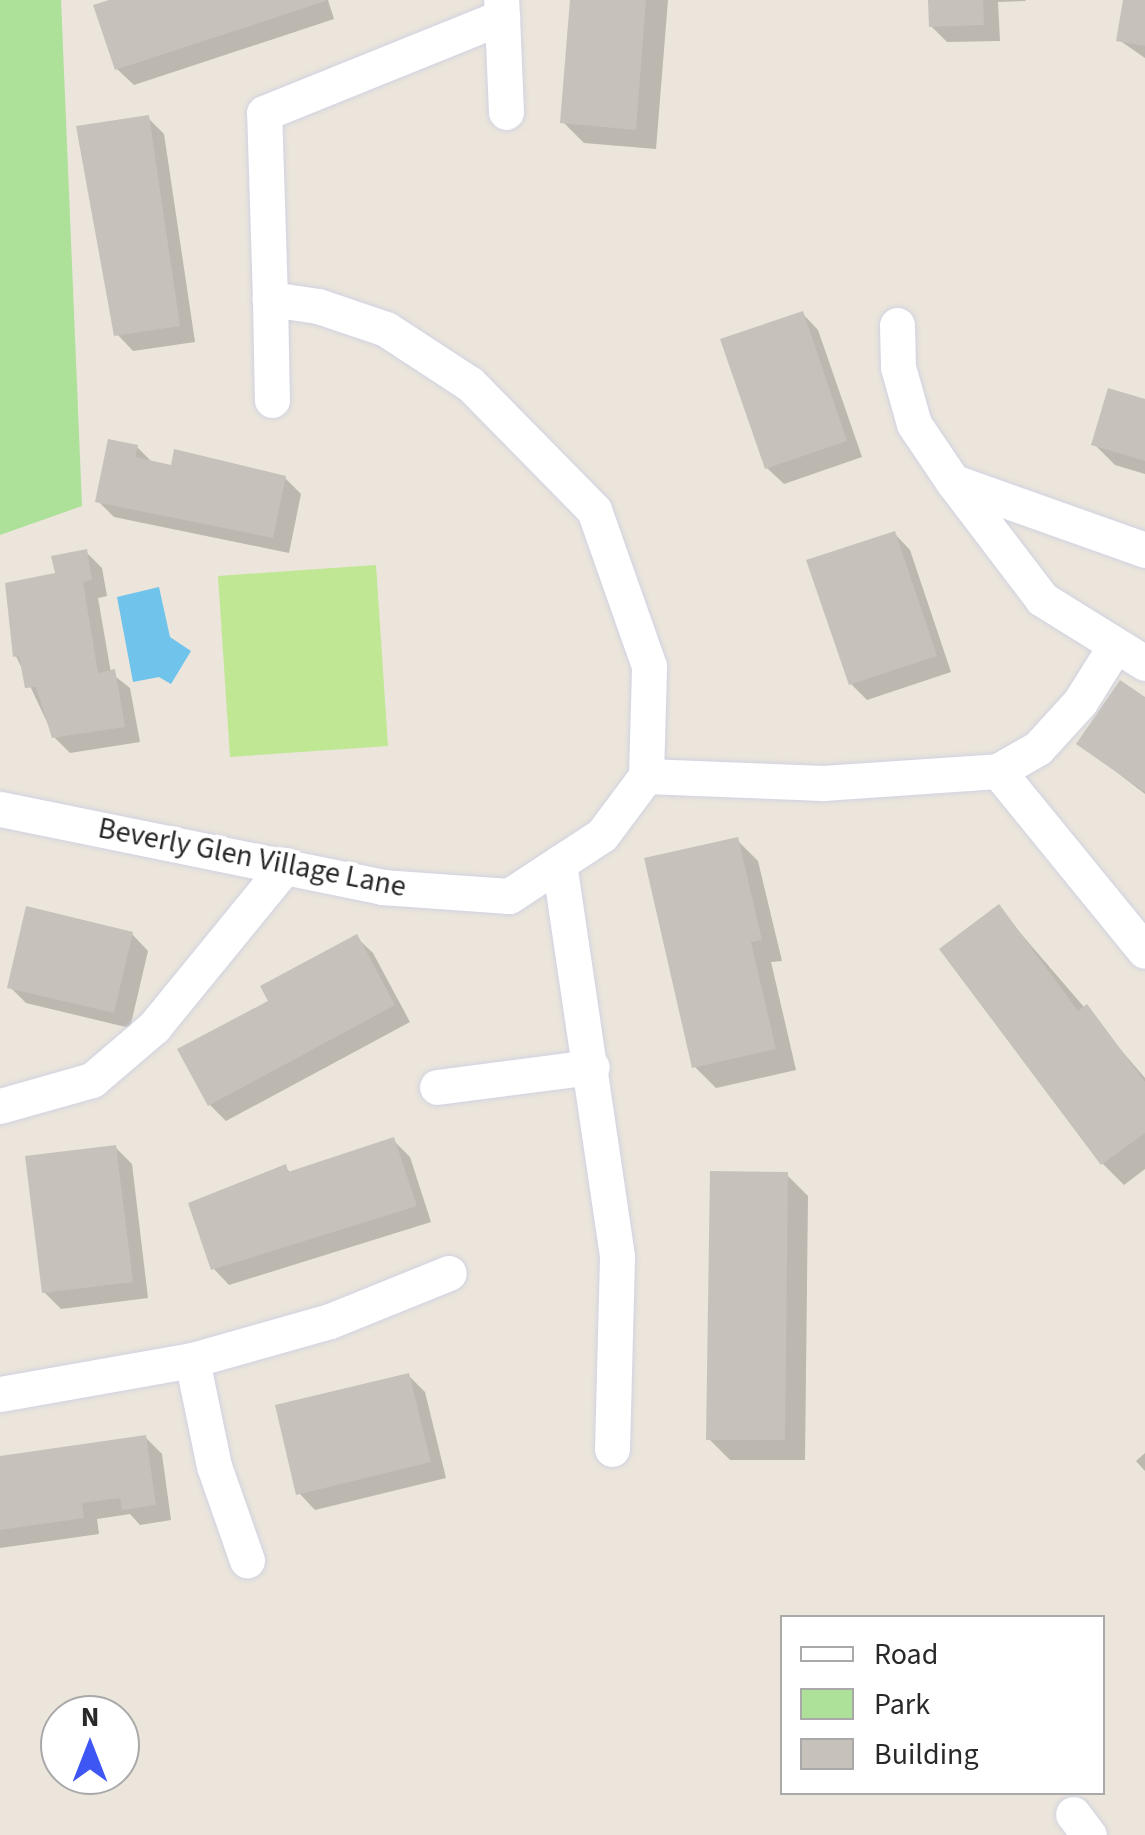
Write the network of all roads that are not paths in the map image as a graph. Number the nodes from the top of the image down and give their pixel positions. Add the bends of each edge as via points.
1 (501, 9) edge
2 (506, 112) dead end
3 (270, 299) junction
4 (897, 325) dead end
5 (272, 400) dead end
6 (954, 482) junction
7 (1145, 550) edge
8 (1130, 654) edge
9 (998, 770) junction
10 (646, 776) junction
11 (0, 809) edge
12 (560, 863) junction
13 (286, 865) junction
14 (1145, 951) edge
15 (592, 1067) junction
16 (436, 1088) dead end
17 (0, 1106) edge
18 (449, 1273) dead end
19 (192, 1360) junction
20 (0, 1394) edge
21 (612, 1450) dead end
22 (247, 1560) dead end

1 - 2 street
1 - 3 street via 264,112
3 - 5 street
3 - 10 street via 318,306 386,329 470,384 594,510 649,666
4 - 6 street via 898,366 914,424
6 - 7 street
6 - 8 street via 1042,600
8 - 9 street via 1038,748
9 - 10 street via 824,784
9 - 14 street
10 - 12 street, Beverly Glen Village Lane via 602,834
11 - 13 street, Beverly Glen Village Lane
12 - 13 street, Beverly Glen Village Lane via 509,896 382,887
12 - 15 street
13 - 17 street via 154,1026 92,1080
15 - 16 street
15 - 21 street via 617,1258
18 - 19 street via 330,1321
19 - 20 street
19 - 22 street via 214,1466

